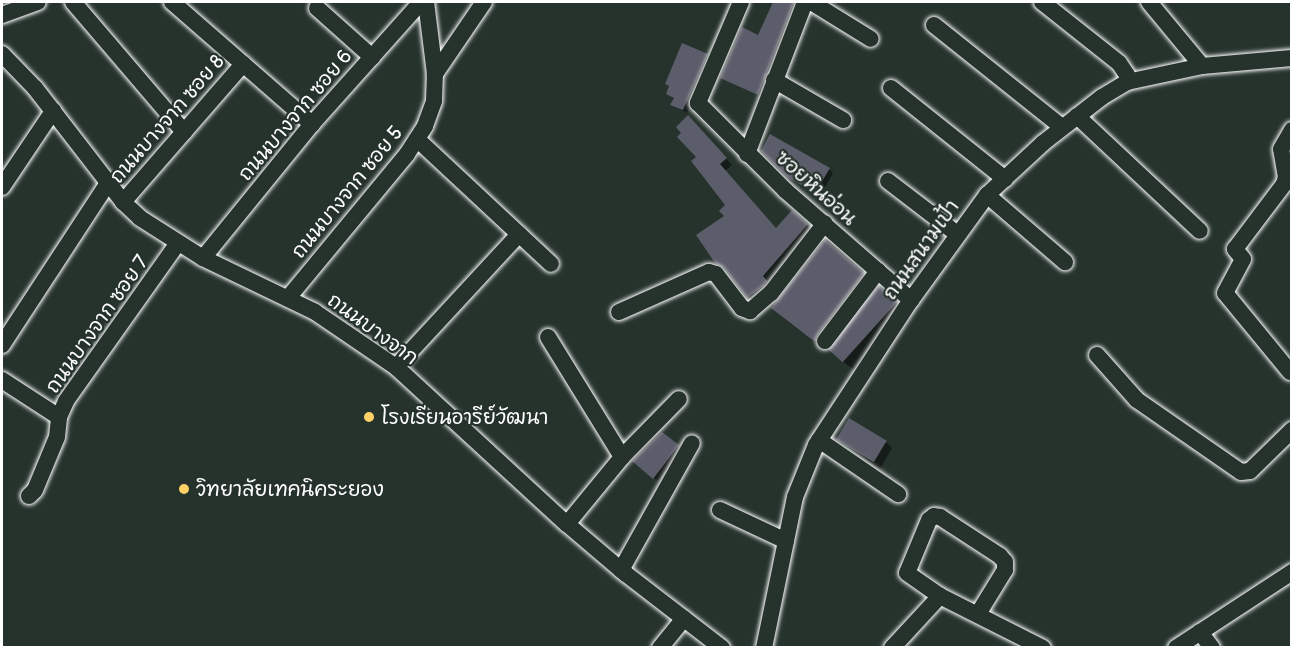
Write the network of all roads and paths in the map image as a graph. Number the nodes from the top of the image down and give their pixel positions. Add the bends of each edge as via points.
1 (38, 2) edge
2 (73, 2) edge
3 (172, 2) edge
4 (421, 2) edge
5 (426, 2) edge
6 (484, 2) edge
7 (741, 2) edge
8 (805, 2) edge
9 (811, 2) edge
10 (1042, 2) edge
11 (1151, 2) edge
12 (317, 8) dead end
13 (2, 15) edge
14 (934, 25) dead end
15 (871, 39) dead end
16 (2, 54) edge
17 (372, 57) junction
18 (1292, 58) edge
19 (243, 64) junction
20 (1202, 66) junction
21 (435, 74) junction
22 (774, 80) junction
23 (1127, 82) junction
24 (891, 88) dead end
25 (52, 111) junction
26 (1077, 116) junction
27 (843, 120) dead end
28 (312, 124) junction
29 (1062, 127) junction
30 (1292, 130) edge
31 (184, 132) junction
32 (417, 139) junction
33 (747, 153) junction
34 (1005, 179) junction
35 (888, 181) dead end
36 (108, 183) junction
37 (2, 187) edge
38 (1288, 191) edge
39 (987, 195) junction
40 (123, 202) junction
41 (825, 223) junction
42 (1200, 231) dead end
43 (519, 234) junction
44 (957, 234) junction
45 (177, 244) junction
46 (203, 258) junction
47 (1065, 262) dead end
48 (551, 264) dead end
49 (878, 271) junction
50 (288, 298) junction
51 (911, 300) junction
52 (619, 312) dead end
53 (548, 337) dead end
54 (825, 341) dead end
55 (2, 345) edge
56 (1097, 355) dead end
57 (396, 367) junction
58 (1290, 372) edge
59 (2, 380) edge
60 (679, 399) dead end
61 (59, 417) junction
62 (1292, 430) edge
63 (819, 440) junction
64 (692, 443) dead end
65 (622, 457) junction
66 (898, 494) dead end
67 (29, 496) dead end
68 (720, 510) dead end
69 (567, 524) junction
70 (786, 541) junction
71 (621, 570) junction
72 (1292, 573) edge
73 (940, 596) junction
74 (978, 614) junction
75 (684, 618) junction
76 (1200, 632) junction
77 (660, 648) edge
78 (722, 648) edge
79 (764, 648) edge
80 (892, 648) edge
81 (1042, 648) edge
82 (1176, 648) edge
83 (1212, 648) edge

1 - 13 street
2 - 31 street
3 - 19 street
4 - 17 street, ถนนบางจาก ซอย 6
5 - 21 street, ถนนบางจาก ซอย 5
6 - 21 street
7 - 33 street, ซอยหินอ่อน via 698,103
8 - 22 street
9 - 15 street
10 - 23 street via 1119,63
11 - 20 street
12 - 17 street
14 - 29 street
16 - 25 street, ถนนบางจาก
17 - 28 street, ถนนบางจาก ซอย 6
18 - 20 street, ถนนสนามเป้า
19 - 28 street
19 - 31 street, ถนนบางจาก ซอย 8
20 - 23 street, ถนนสนามเป้า
21 - 32 street, ถนนบางจาก ซอย 5 via 434,101
22 - 27 street
22 - 33 street
23 - 26 street, ถนนสนามเป้า
24 - 34 street
25 - 36 street, ถนนบางจาก
25 - 37 street
26 - 29 street, ถนนสนามเป้า
26 - 42 street
28 - 46 street, ถนนบางจาก ซอย 6
29 - 34 street, ถนนสนามเป้า
30 - 38 street via 1281,149
31 - 40 street, ถนนบางจาก ซอย 8
32 - 43 street
32 - 50 street, ถนนบางจาก ซอย 5
33 - 41 street, ซอยหินอ่อน
34 - 39 street, ถนนสนามเป้า
35 - 44 street
36 - 40 street, ถนนบางจาก
36 - 55 street
38 - 58 street via 1235,249 1243,259 1225,294
39 - 44 street, ถนนสนามเป้า
39 - 47 street
40 - 45 street, ถนนบางจาก
41 - 49 street, ซอยหินอ่อน
41 - 52 street via 771,293 750,310 742,308 716,274 709,272
43 - 48 street
43 - 57 street
44 - 51 street, ถนนสนามเป้า
45 - 46 street, ถนนบางจาก
45 - 61 street, ถนนบางจาก ซอย 7 via 66,401
46 - 50 street, ถนนบางจาก
49 - 51 street, ซอยหินอ่อน
49 - 54 street
50 - 57 street, ถนนบางจาก via 344,329
51 - 63 street, ถนนสนามเป้า
53 - 65 street
56 - 62 street via 1137,400 1241,472 1250,471
57 - 69 street, ถนนบางจาก
59 - 61 street
60 - 65 street
61 - 67 street, ถนนบางจาก ซอย 7 via 57,437
63 - 66 street
63 - 70 street, ถนนสนามเป้า via 798,488
64 - 71 street
65 - 69 street
68 - 70 street
69 - 71 street, ถนนบางจาก
70 - 79 street, ถนนสนามเป้า
71 - 75 street, ถนนบางจาก
72 - 76 street
73 - 74 street
73 - 74 street via 907,573 933,516 1005,562 1005,570
73 - 80 street
74 - 81 street
75 - 77 street
75 - 78 street, ถนนบางจาก
76 - 82 street
76 - 83 street

